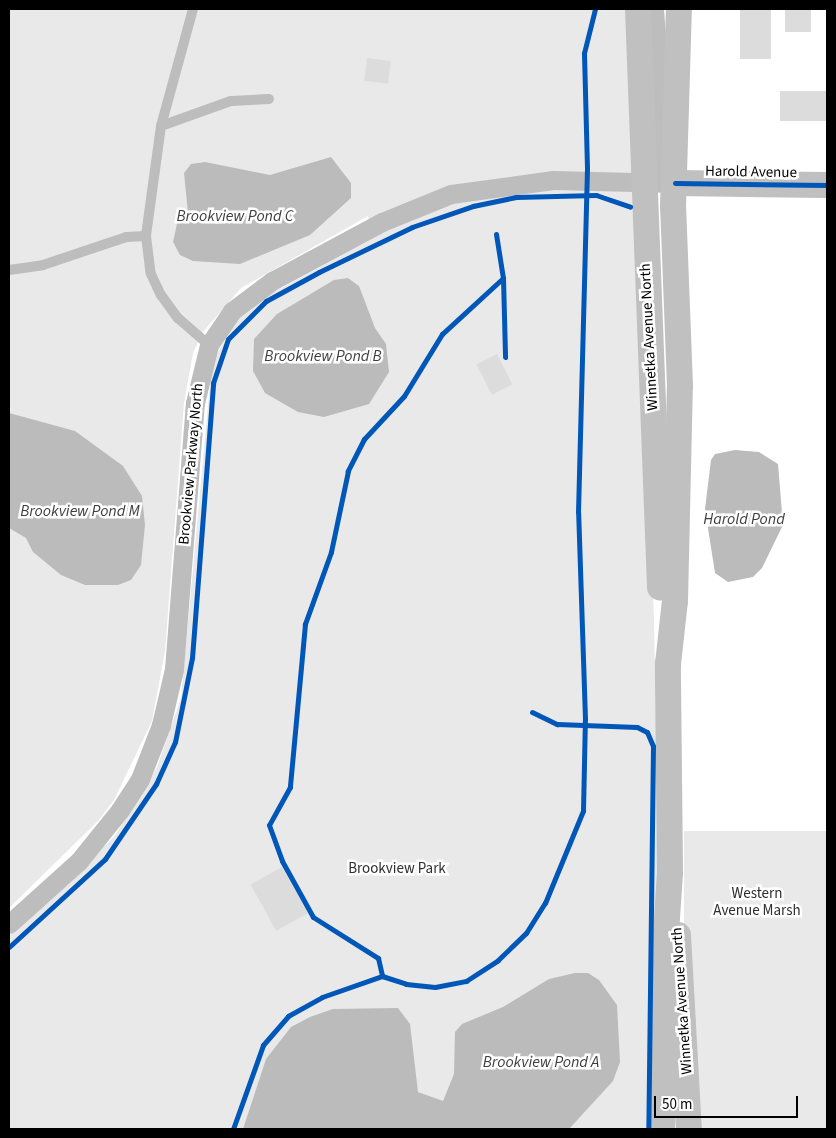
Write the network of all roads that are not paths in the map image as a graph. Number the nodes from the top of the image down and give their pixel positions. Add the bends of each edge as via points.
1 (193, 9) edge
2 (638, 9) edge
3 (654, 9) edge
4 (679, 9) edge
5 (269, 98) dead end
6 (160, 126) junction
7 (644, 182) junction
8 (675, 183) junction
9 (827, 185) edge
10 (146, 236) junction
11 (9, 270) edge
12 (208, 345) junction
13 (668, 664) junction
14 (670, 872) junction
15 (9, 924) edge
16 (662, 1129) edge
17 (689, 1129) edge

1 - 6 lane
2 - 7 street, Winnetka Avenue North
3 - 8 street via 663,166 666,177
4 - 8 street, Winnetka Avenue North
5 - 6 lane via 231,101
6 - 10 lane
7 - 8 street, Brookview Parkway North
7 - 12 street, Brookview Parkway North via 507,184 422,204 248,296
7 - 13 street, Winnetka Avenue North via 660,602
8 - 9 street, Harold Avenue
8 - 13 street, Winnetka Avenue North via 680,405 674,601
10 - 11 lane via 126,237 43,265
10 - 12 lane via 151,274 161,295 178,318
12 - 15 street, Brookview Parkway North via 195,403 174,669 162,725 140,779 120,810 79,861
13 - 14 street, Winnetka Avenue North
14 - 16 street, Winnetka Avenue North via 663,978
14 - 17 street, Winnetka Avenue North via 683,976

